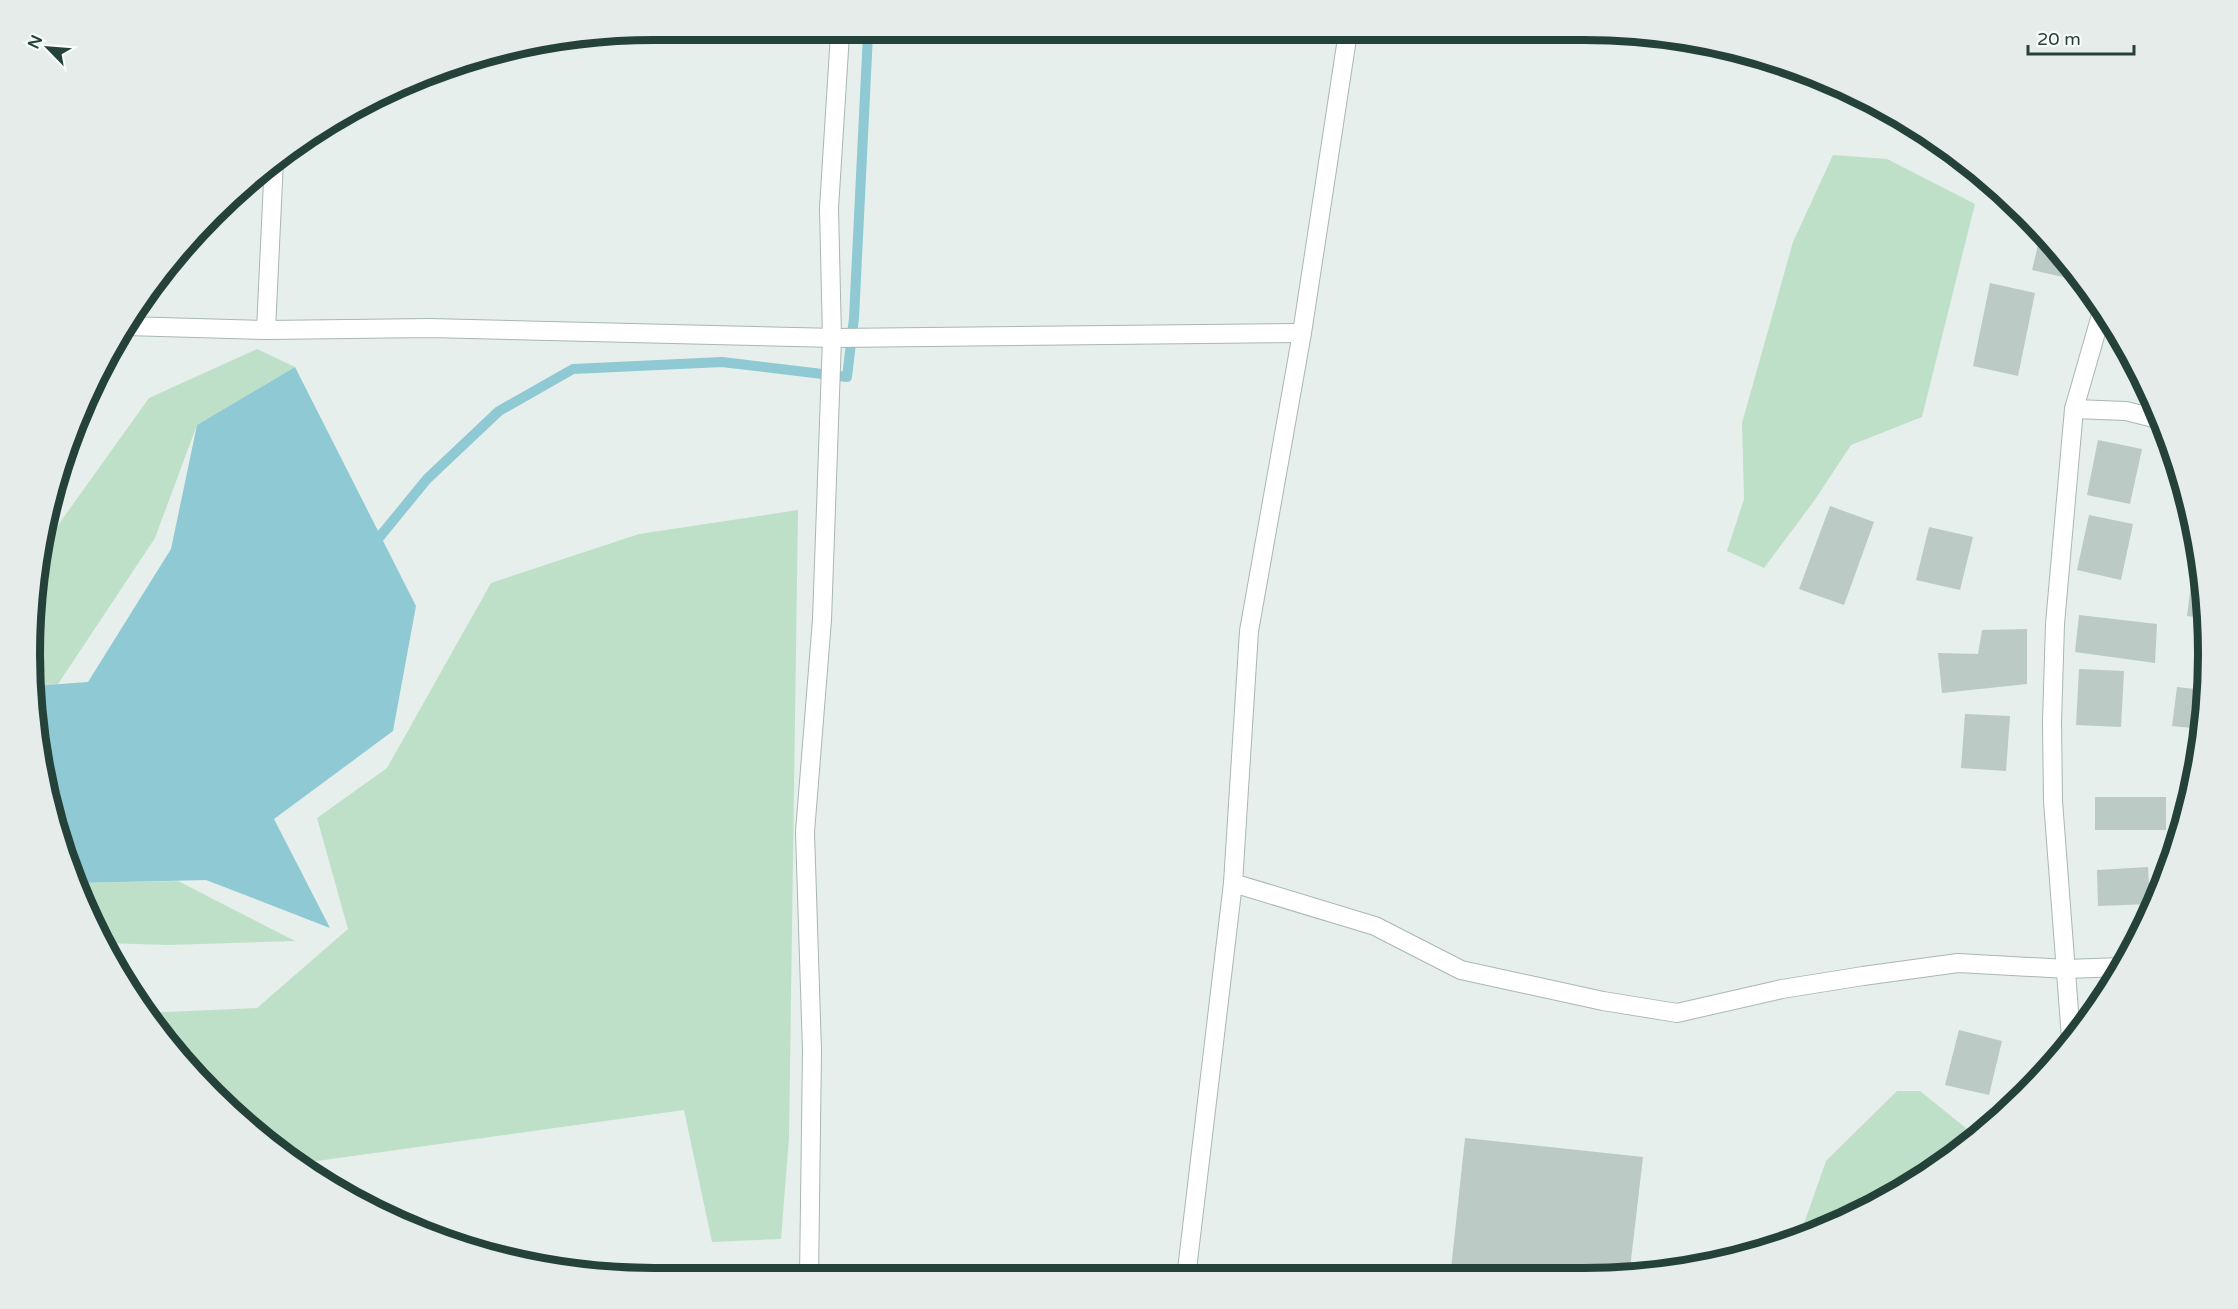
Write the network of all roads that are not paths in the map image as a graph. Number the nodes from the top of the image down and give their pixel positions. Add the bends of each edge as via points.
1 (840, 40) edge
2 (1347, 40) edge
3 (273, 173) edge
4 (2099, 322) edge
5 (136, 326) edge
6 (266, 330) junction
7 (1302, 333) junction
8 (835, 338) junction
9 (2074, 409) junction
10 (2150, 417) edge
11 (1233, 883) junction
12 (2112, 967) edge
13 (2067, 969) junction
14 (2070, 1029) edge
15 (809, 1268) edge
16 (1187, 1268) edge

1 - 8 street via 830,208
2 - 7 street
3 - 6 street
4 - 9 street
5 - 6 street
6 - 8 street via 430,328
7 - 8 street
7 - 11 street via 1249,631
8 - 15 street via 822,620 805,832 813,1051
9 - 10 street via 2126,411
9 - 13 street via 2055,624 2052,722 2053,801
11 - 13 street via 1375,926 1461,970 1677,1013 1782,989 1958,963
11 - 16 street
12 - 13 street
13 - 14 street

